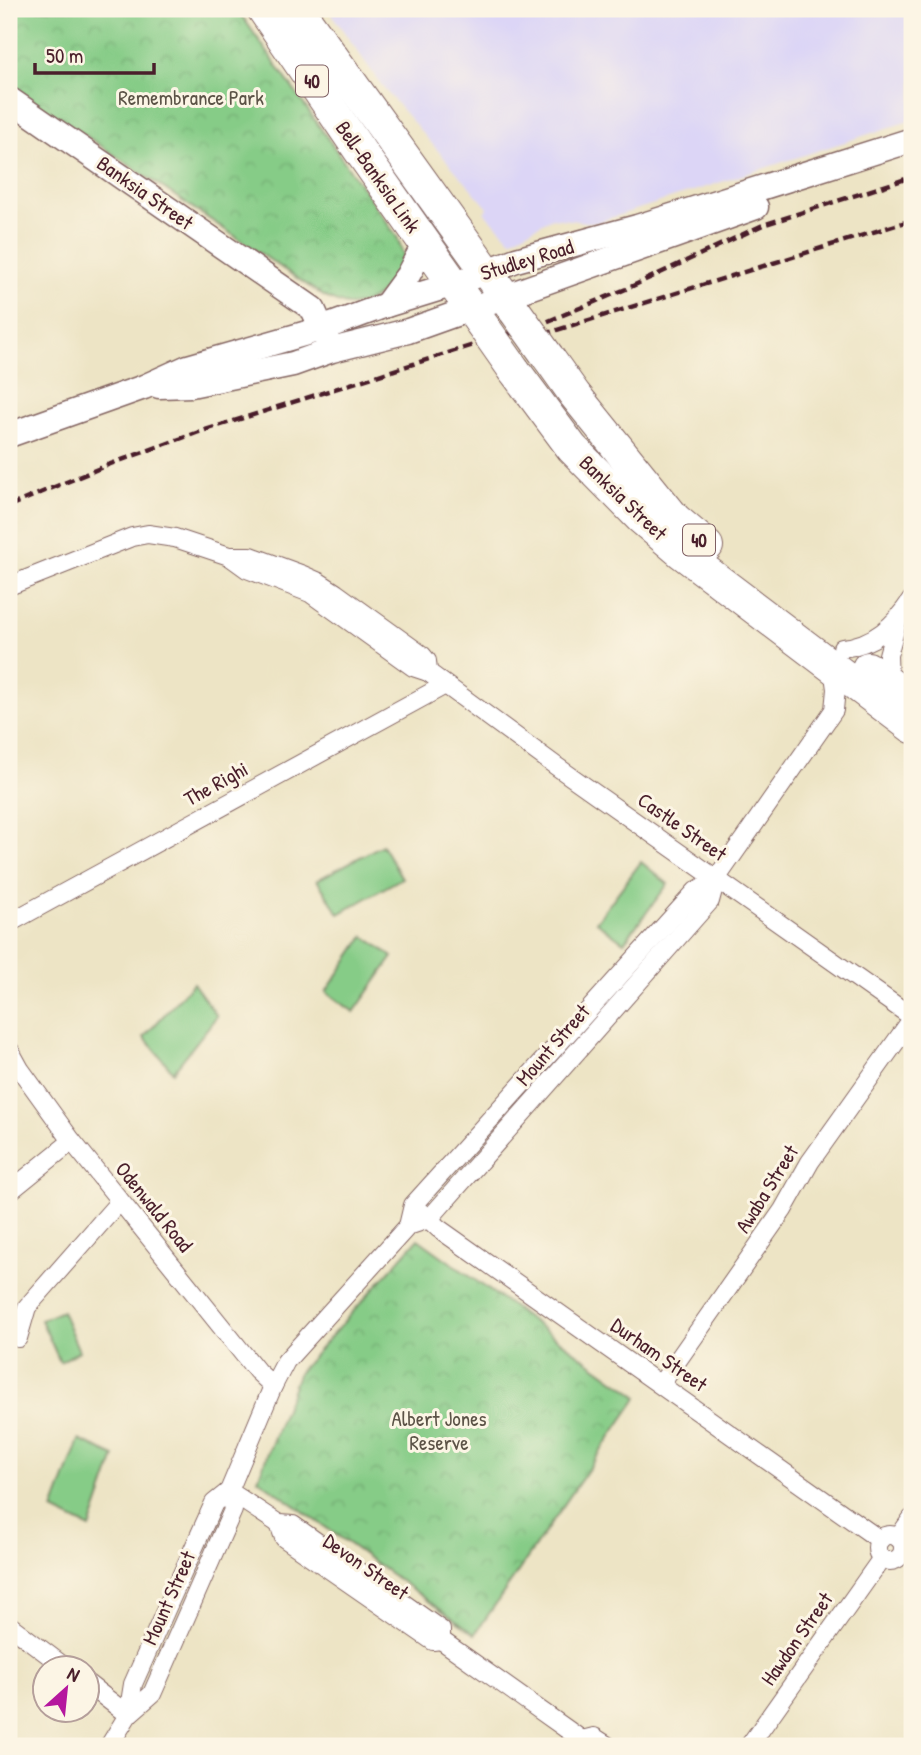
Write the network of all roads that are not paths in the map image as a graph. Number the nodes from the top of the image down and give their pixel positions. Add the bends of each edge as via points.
1 (263, 9) edge
2 (298, 9) edge
3 (9, 99) edge
4 (912, 141) edge
5 (912, 155) edge
6 (425, 243) junction
7 (583, 256) junction
8 (499, 290) junction
9 (386, 305) junction
10 (469, 305) junction
11 (327, 340) junction
12 (9, 435) edge
13 (9, 586) edge
14 (912, 599) edge
15 (898, 619) junction
16 (837, 658) junction
17 (444, 685) junction
18 (892, 694) edge
19 (834, 710) junction
20 (912, 727) edge
21 (716, 879) junction
22 (9, 923) edge
23 (912, 1018) edge
24 (9, 1049) edge
25 (72, 1142) junction
26 (9, 1192) edge
27 (120, 1201) junction
28 (413, 1205) junction
29 (429, 1219) junction
30 (408, 1226) junction
31 (18, 1338) dead end
32 (661, 1384) junction
33 (273, 1386) junction
34 (229, 1491) junction
35 (912, 1518) edge
36 (895, 1551) edge
37 (9, 1625) edge
38 (47, 1654) edge
39 (102, 1695) edge
40 (128, 1715) junction
41 (583, 1743) edge
42 (109, 1746) edge
43 (608, 1746) edge
44 (749, 1746) edge

1 - 6 highway, Bell–Banksia Link / 40
2 - 8 highway, Bell–Banksia Link / 40
3 - 11 street, Banksia Street via 313,309
4 - 7 street, Studley Road
5 - 7 street, Studley Road via 616,256
6 - 9 street
6 - 10 highway, Bell–Banksia Link / 40
7 - 8 street, Studley Road via 516,260
8 - 10 street, Studley Road
8 - 16 highway, Banksia Street / 40, bridge via 575,395 675,519
9 - 10 street, Studley Road
9 - 11 street, Studley Road
10 - 11 street, Studley Road via 408,331
10 - 16 highway, Banksia Street / 40, bridge via 572,448 641,519
11 - 12 street, Studley Road via 188,367
13 - 17 street, Castle Street via 132,537 175,538 229,556 251,556 319,582 422,655 428,672
14 - 15 street
15 - 16 street
15 - 18 street via 888,655
16 - 18 highway, Banksia Street / 40
16 - 19 street
17 - 21 street, Castle Street
17 - 22 street, The Righi
18 - 19 street
18 - 20 highway, Banksia Street / 40
19 - 21 street, Mount Street
21 - 23 street, Castle Street
21 - 28 street, Mount Street via 696,891
21 - 29 street, Mount Street via 710,901
23 - 32 street, Awaba Street
24 - 25 street, Odenwald Road
25 - 26 street
25 - 27 street, Odenwald Road
27 - 31 street via 27,1307
27 - 33 street, Odenwald Road
28 - 29 street, Durham Street
28 - 30 street, Mount Street
29 - 30 street, Mount Street
29 - 32 street, Durham Street
30 - 33 street, Mount Street via 294,1351
32 - 36 street, Durham Street
33 - 34 street, Mount Street
34 - 40 street, Mount Street via 233,1510 152,1694
34 - 41 street, Devon Street via 279,1524 284,1538 438,1637
35 - 36 street, Hawdon Street
36 - 44 street, Hawdon Street
37 - 38 street
39 - 40 street
40 - 42 street, Mount Street
41 - 43 street, Devon Street via 594,1737

